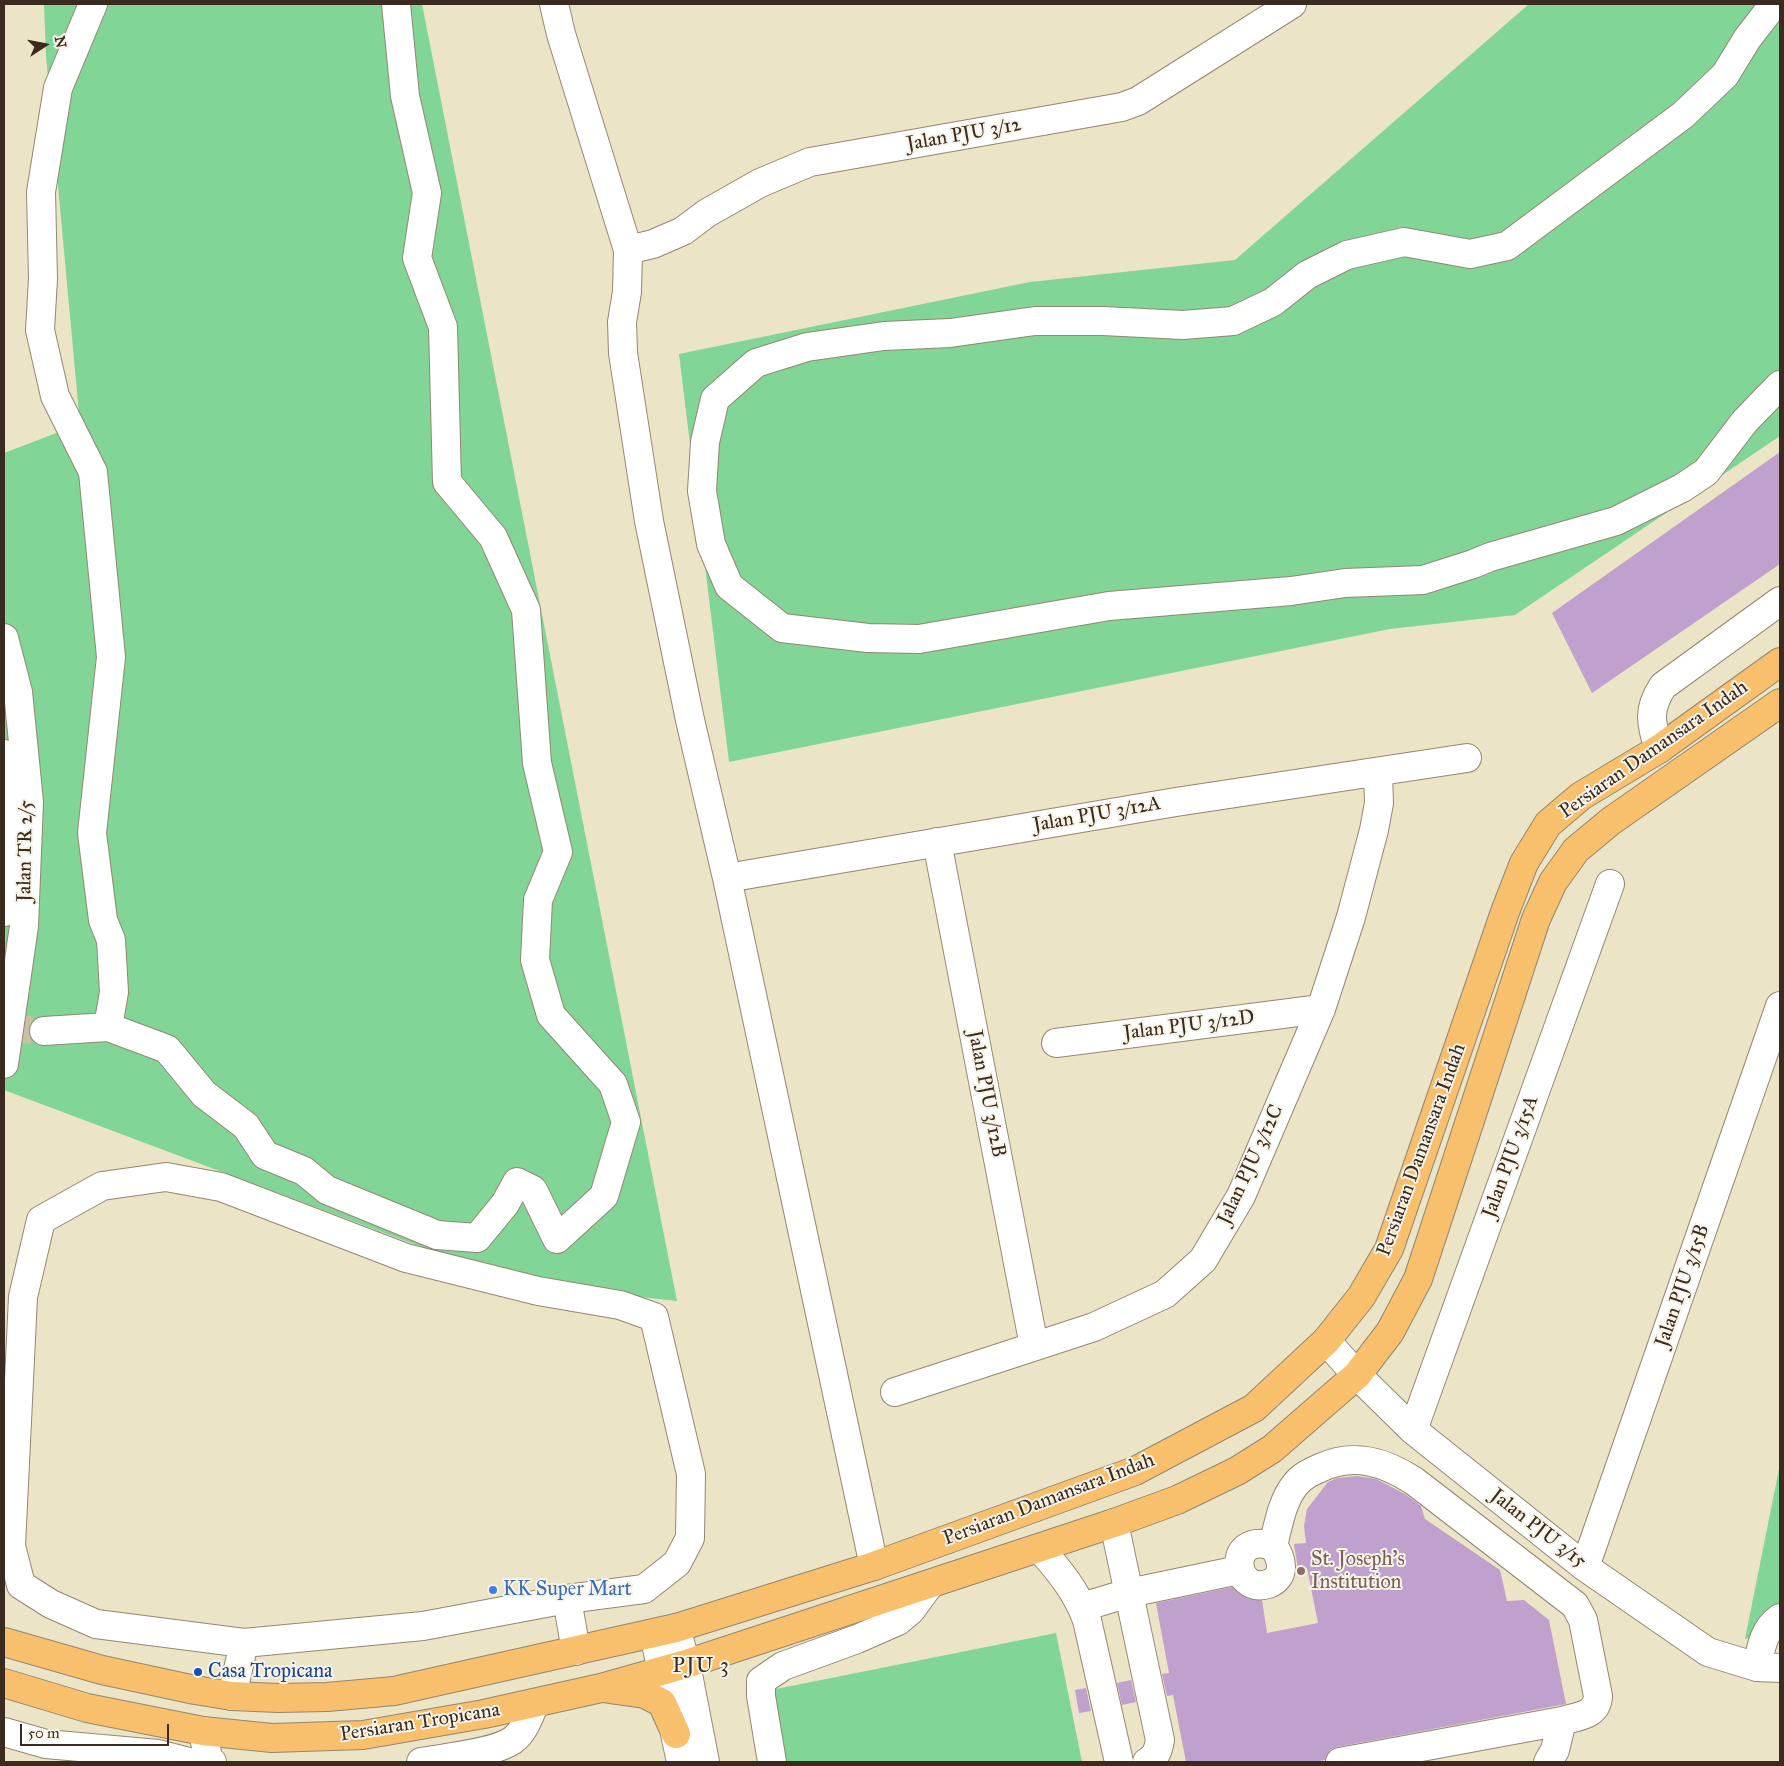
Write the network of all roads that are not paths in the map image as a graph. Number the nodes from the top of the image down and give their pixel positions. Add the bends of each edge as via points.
1 (93, 4) edge
2 (396, 4) edge
3 (554, 4) edge
4 (1292, 4) edge
5 (1774, 4) edge
6 (628, 250) junction
7 (1780, 385) edge
8 (1780, 601) edge
9 (4, 638) edge
10 (1780, 662) edge
11 (1780, 703) edge
12 (1659, 749) junction
13 (4, 754) edge
14 (1466, 758) dead end
15 (1378, 773) junction
16 (936, 842) junction
17 (727, 878) junction
18 (1610, 884) dead end
19 (4, 912) edge
20 (1780, 1006) edge
21 (1321, 1009) junction
22 (108, 1026) junction
23 (44, 1031) tunnel mouth
24 (1056, 1043) dead end
25 (4, 1064) edge
26 (1326, 1341) junction
27 (1034, 1346) junction
28 (1357, 1375) junction
29 (895, 1392) dead end
30 (1413, 1430) junction
31 (1114, 1523) junction
32 (1273, 1546) junction
33 (1040, 1548) junction
34 (874, 1566) junction
35 (1585, 1567) junction
36 (1239, 1570) junction
37 (930, 1584) junction
38 (1130, 1593) junction
39 (567, 1598) junction
40 (1082, 1607) junction
41 (1780, 1618) edge
42 (665, 1631) junction
43 (4, 1642) edge
44 (244, 1643) junction
45 (576, 1651) junction
46 (674, 1667) junction
47 (1769, 1668) edge
48 (4, 1683) edge
49 (600, 1688) junction
50 (232, 1696) junction
51 (535, 1703) junction
52 (1562, 1721) junction
53 (203, 1731) junction
54 (4, 1732) edge
55 (676, 1734) junction
56 (189, 1762) edge
57 (212, 1762) edge
58 (421, 1762) edge
59 (681, 1762) edge
60 (704, 1762) edge
61 (772, 1762) edge
62 (1119, 1762) edge
63 (1147, 1762) edge
64 (1340, 1762) edge
65 (1548, 1762) edge

1 - 22 street via 58,88 41,192 43,279 40,330 55,396 93,472 112,657 92,833 103,920 111,940 114,992
2 - 22 street via 405,96 427,193 417,258 443,326 447,482 492,537 526,610 537,762 558,852 538,900 535,960 551,1015 613,1084 626,1122 604,1196 557,1239 533,1190 517,1182 505,1204 477,1238 437,1235 327,1190 304,1171 265,1155 246,1126 204,1094 167,1049
3 - 6 street
4 - 6 street, Jalan PJU 3/12 via 1138,101 1122,107 810,162 760,183 707,213 683,231
5 - 7 street via 1725,75 1682,114 1507,246 1470,254 1404,242 1347,255 1307,276 1273,302 1233,321 1183,325 1035,321 807,347 756,363 715,399 705,442 702,491 712,544 729,586 782,628 868,638 918,639 1109,606 1291,591 1345,583 1423,580 1616,521 1682,488 1706,472 1746,421
6 - 17 street via 622,322 632,420 690,720
8 - 12 street via 1663,686 1653,701 1651,716
9 - 25 street, Jalan TR 2/5 via 18,692 29,802 24,926
10 - 12 main road, Persiaran Damansara Indah
11 - 28 main road, Persiaran Damansara Indah via 1612,821 1576,850 1553,882 1536,919 1418,1279 1390,1332
12 - 26 main road, Persiaran Damansara Indah via 1581,796 1548,824 1524,863 1390,1249 1361,1297
13 - 19 street via 9,856
14 - 15 street, Jalan PJU 3/12A
15 - 16 street, Jalan PJU 3/12A via 1176,802
15 - 21 street, Jalan PJU 3/12C via 1379,803 1374,830 1351,918
16 - 17 street, Jalan PJU 3/12A
16 - 27 street, Jalan PJU 3/12B
17 - 34 street
18 - 30 street, Jalan PJU 3/15A
20 - 35 street, Jalan PJU 3/15B
21 - 24 street, Jalan PJU 3/12D
21 - 27 street, Jalan PJU 3/12C via 1241,1196 1203,1260 1165,1294 1094,1327
22 - 23 street
26 - 28 street, Jalan PJU 3/15
26 - 34 main road, Persiaran Damansara Indah via 1254,1408 1135,1471
27 - 29 street, Jalan PJU 3/12C
28 - 30 street, Jalan PJU 3/15
28 - 31 main road, Persiaran Damansara Indah via 1272,1449 1244,1467 1176,1500
30 - 35 street, Jalan PJU 3/15
31 - 33 main road, Persiaran Damansara Indah
31 - 38 street
32 - 36 street via 1260,1542 1248,1546 1240,1557
32 - 36 street via 1281,1557 1281,1571 1273,1582 1260,1586 1248,1582
32 - 52 street via 1282,1512 1294,1485 1306,1475 1325,1465 1348,1459 1370,1460 1393,1468 1575,1605 1583,1620 1598,1704 1591,1713
33 - 37 main road, Persiaran Damansara Indah
33 - 40 street via 1062,1574
34 - 42 main road, Persiaran Damansara Indah
35 - 47 street, Jalan PJU 3/15 via 1708,1652
36 - 38 street
37 - 46 main road, Persiaran Damansara Indah
37 - 61 street via 898,1621 783,1666 761,1681
38 - 40 street
38 - 63 street via 1160,1740 1153,1759
39 - 44 street via 423,1626
39 - 44 street via 644,1589 678,1563 690,1538 691,1474 654,1317 620,1305 538,1291 406,1258 221,1187 166,1177 102,1186 41,1220 23,1297 11,1546 21,1585 51,1604 96,1624
39 - 45 street
40 - 62 street
41 - 47 street via 1770,1626 1760,1650
42 - 45 main road, Persiaran Tropicana
42 - 46 street
43 - 50 main road, Persiaran Tropicana via 102,1670
44 - 50 street
45 - 50 main road, Persiaran Tropicana via 394,1690 327,1697
46 - 49 main road, Persiaran Tropicana
46 - 55 street
46 - 60 street
48 - 53 main road, Persiaran Tropicana via 87,1708
49 - 51 main road, Persiaran Tropicana
49 - 55 main road via 645,1694 662,1702
51 - 53 main road, Persiaran Tropicana via 363,1735 272,1738
51 - 58 street via 524,1728 512,1740 490,1749
52 - 64 street
52 - 65 street via 1555,1750
53 - 57 street via 208,1758
54 - 56 street via 46,1744 158,1754
55 - 59 street

